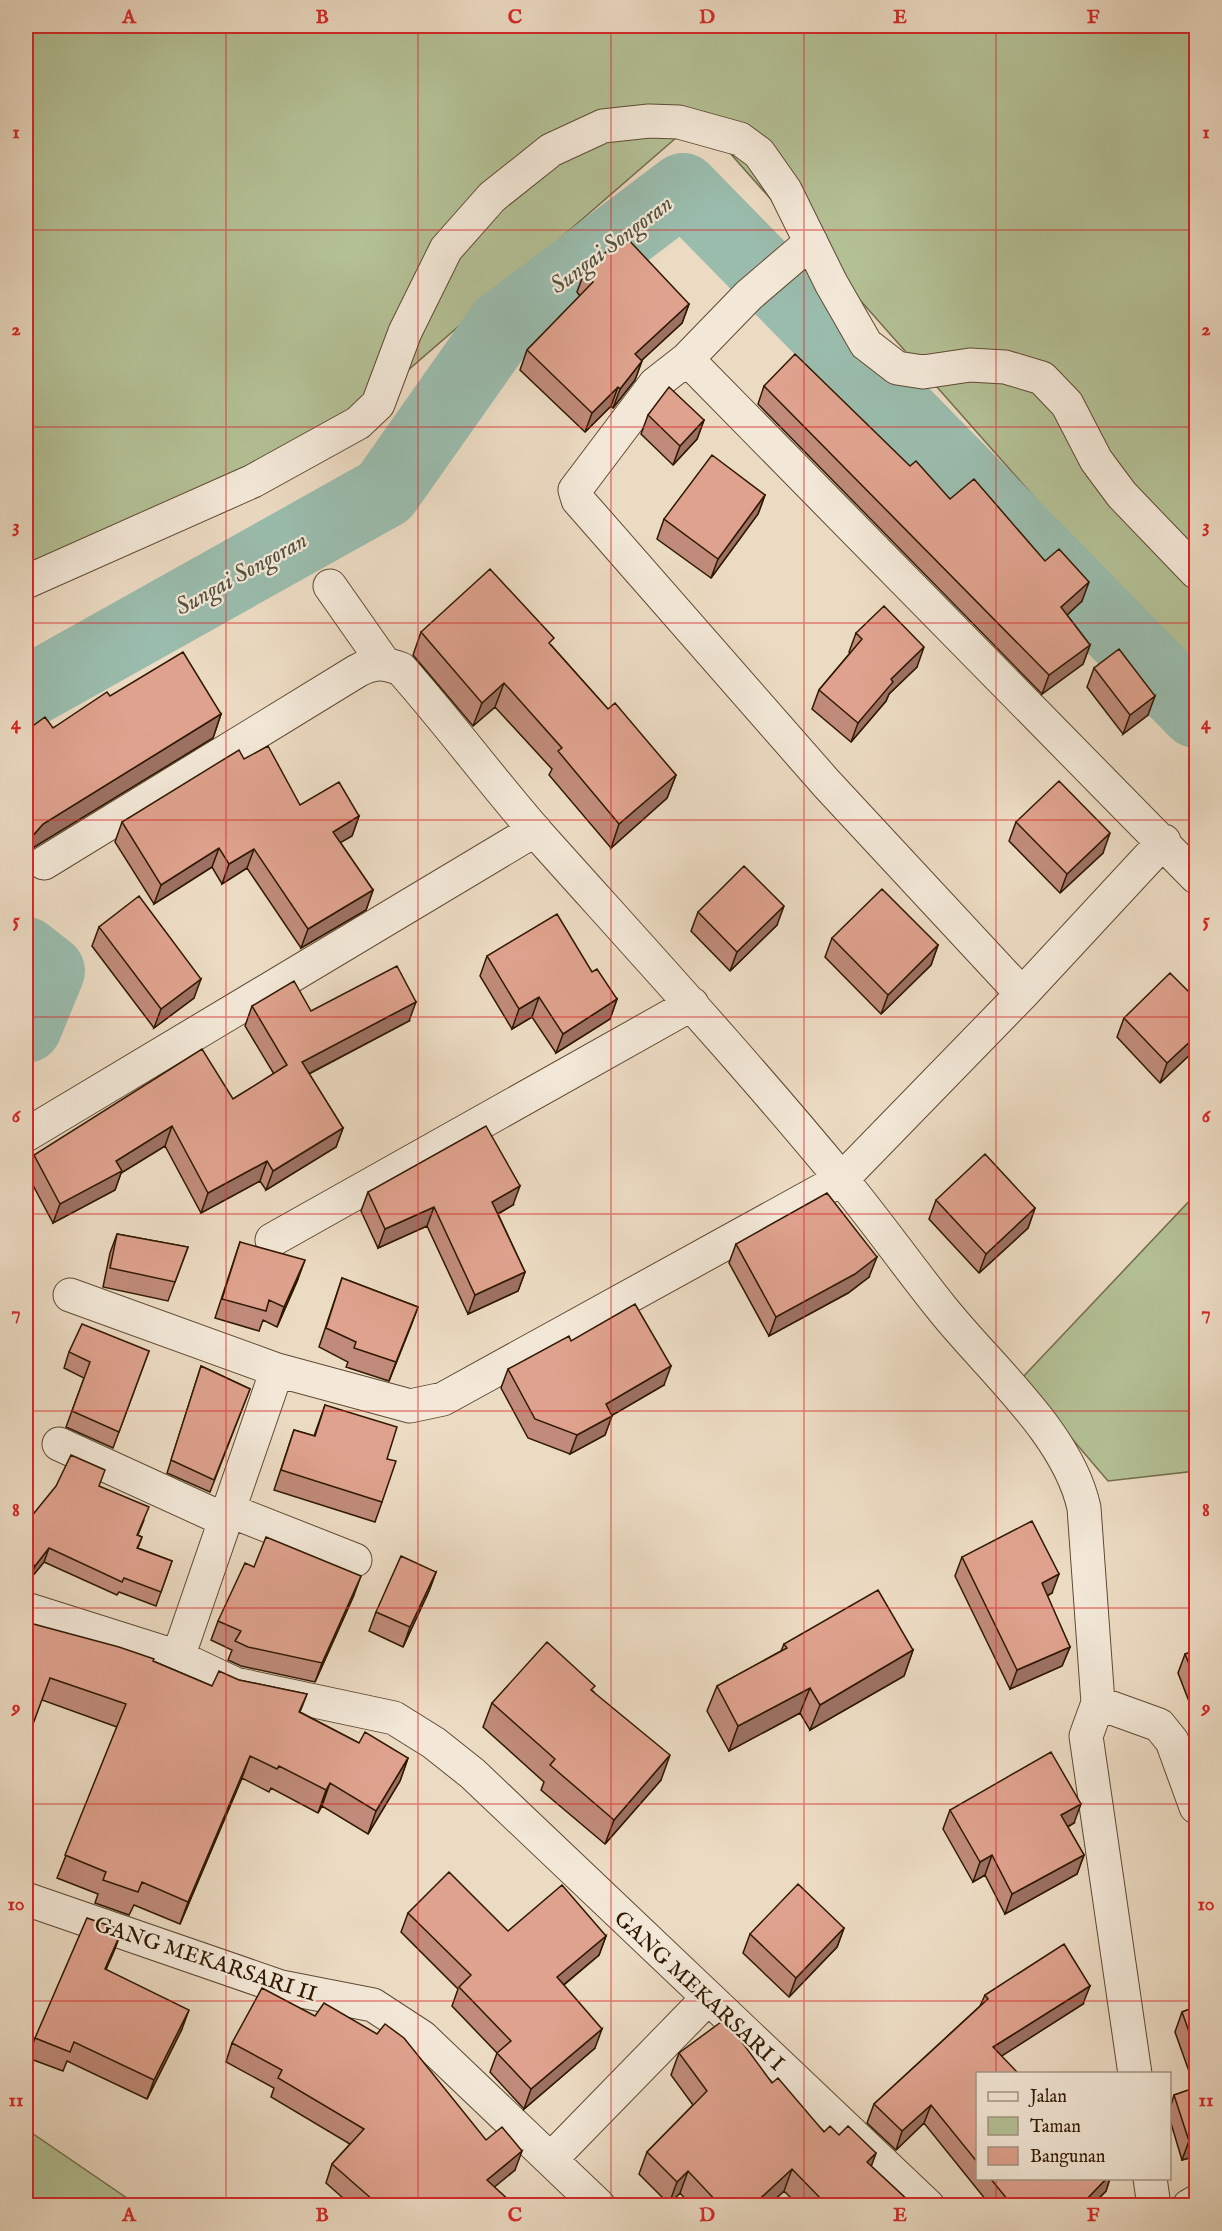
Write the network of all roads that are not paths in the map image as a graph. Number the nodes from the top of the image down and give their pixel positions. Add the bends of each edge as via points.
1 (803, 249) junction
2 (687, 359) junction
3 (1197, 572) edge
4 (26, 582) edge
5 (330, 586) dead end
6 (384, 663) junction
7 (535, 830) junction
8 (1164, 841) junction
9 (44, 863) dead end
10 (1197, 877) edge
11 (1022, 994) junction
12 (692, 1004) junction
13 (26, 1135) edge
14 (842, 1179) junction
15 (272, 1240) dead end
16 (70, 1295) dead end
17 (277, 1370) junction
18 (59, 1443) dead end
19 (226, 1515) junction
20 (355, 1560) dead end
21 (26, 1609) edge
22 (178, 1657) junction
23 (1098, 1703) junction
24 (1197, 1807) edge
25 (26, 1899) edge
26 (707, 1999) junction
27 (1135, 2072) edge
28 (552, 2158) junction
29 (1150, 2180) edge
30 (1197, 2202) edge
31 (599, 2205) edge
32 (928, 2205) edge
33 (1154, 2205) edge
34 (1189, 2205) edge

1 - 2 street via 749,295
1 - 3 street via 866,344 897,368 923,372 969,366 1005,367 1042,378 1067,404 1096,460 1122,495
1 - 4 street via 785,190 759,153 740,139 679,122 603,126 551,150 492,197 446,249 405,332 378,404 358,423 253,481
2 - 8 street
2 - 11 street via 655,384 575,490 578,500 826,783
5 - 6 street
6 - 7 street via 401,669
6 - 9 street via 372,663 357,671
7 - 12 street
7 - 13 street
8 - 10 street
8 - 11 street
11 - 14 street
12 - 14 street
12 - 15 street
14 - 17 street via 443,1399 411,1406
14 - 23 street via 1068,1461 1079,1484 1084,1508
16 - 17 street
17 - 19 street
18 - 19 street
19 - 20 street
19 - 22 street
21 - 22 street, GANG MEKARSARI I
22 - 26 street, GANG MEKARSARI I via 235,1684 394,1718 434,1743 473,1774
23 - 24 street via 1159,1725 1172,1741
23 - 27 street via 1086,1736
25 - 28 street, GANG MEKARSARI II via 281,1987 373,2005 422,2037
26 - 28 street
26 - 32 street, GANG MEKARSARI I
28 - 31 street, GANG MEKARSARI II
29 - 33 street
30 - 34 street

